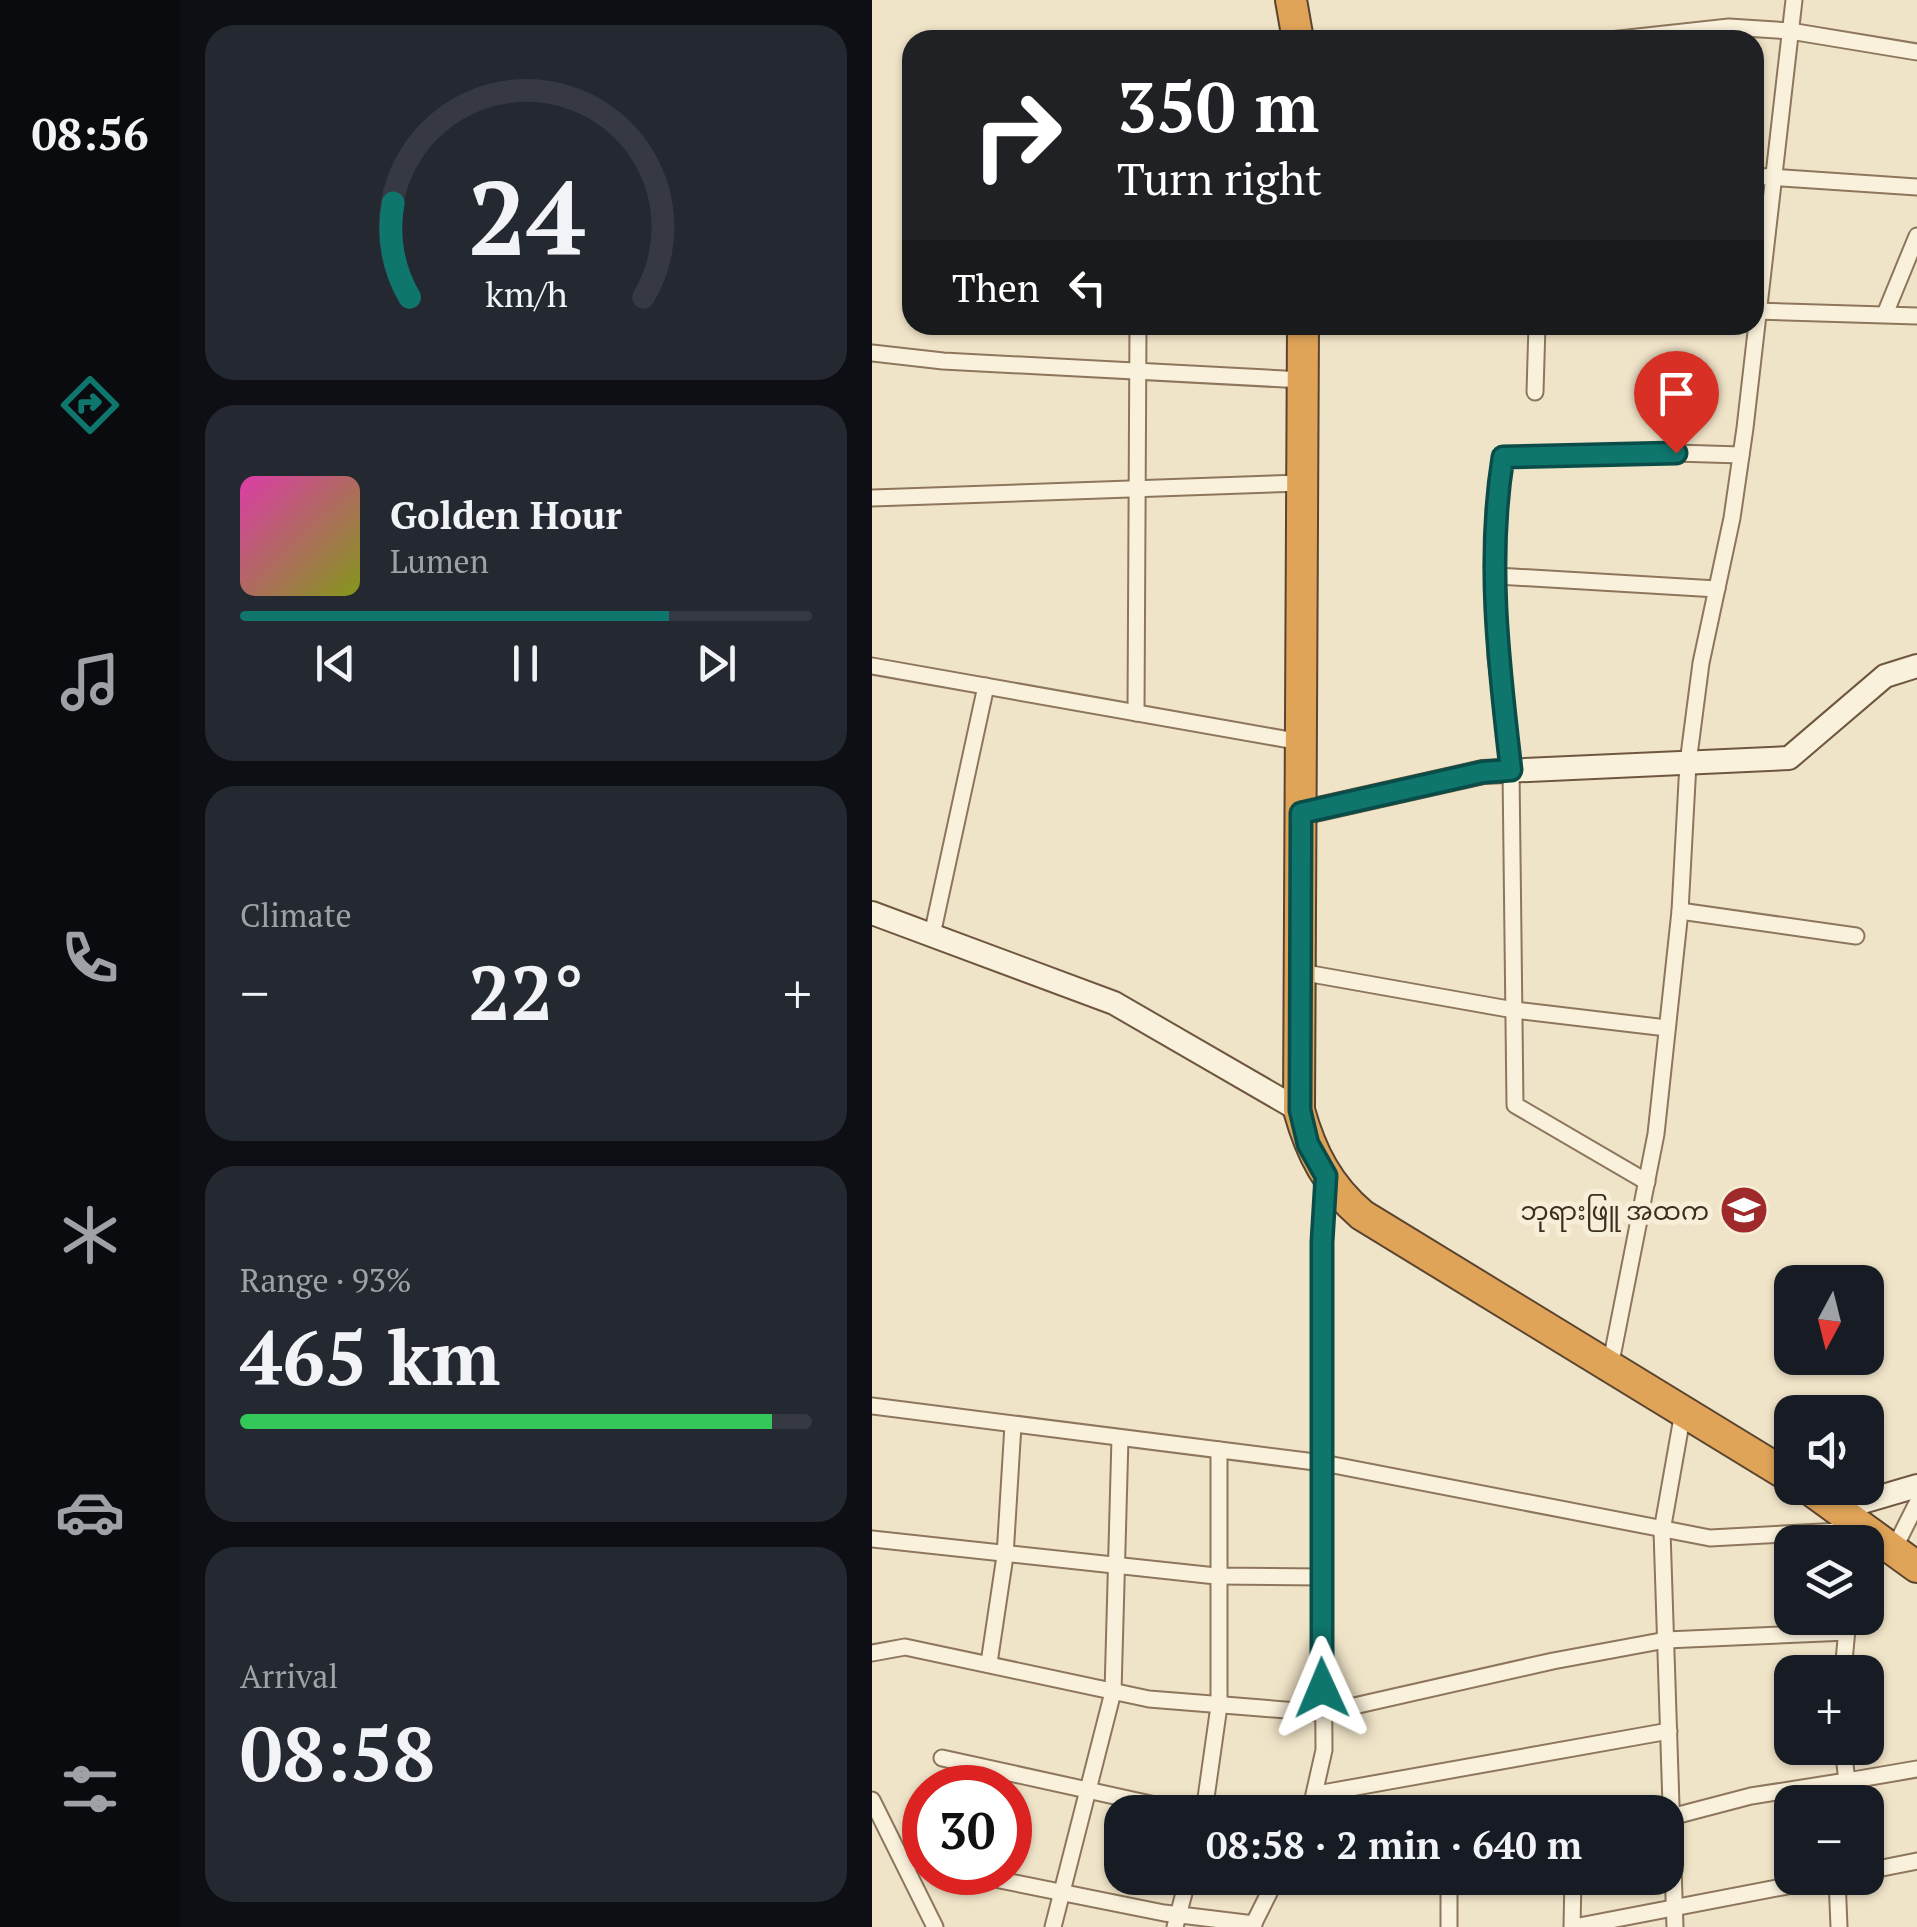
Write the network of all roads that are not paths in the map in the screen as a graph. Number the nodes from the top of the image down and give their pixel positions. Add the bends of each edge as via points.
1 (1291, 0) edge
2 (1794, 0) edge
3 (1296, 30) edge
4 (1701, 30) edge
5 (1790, 31) junction
6 (1916, 52) edge
7 (1764, 170) edge
8 (1764, 175) edge
9 (1916, 187) edge
10 (1916, 236) edge
11 (1764, 311) edge
12 (1884, 314) junction
13 (1916, 316) edge
14 (1138, 335) edge
15 (1303, 335) edge
16 (1537, 335) edge
17 (1754, 335) edge
18 (872, 353) edge
19 (1140, 373) junction
20 (1303, 380) junction
21 (1535, 392) dead end
22 (1741, 455) junction
23 (1302, 483) junction
24 (1138, 489) junction
25 (872, 498) edge
26 (1497, 576) junction
27 (1717, 588) junction
28 (872, 666) edge
29 (1916, 666) edge
30 (986, 686) junction
31 (1136, 712) junction
32 (1301, 742) junction
33 (1688, 762) junction
34 (1511, 770) junction
35 (1301, 813) junction
36 (1680, 912) junction
37 (872, 913) edge
38 (932, 935) junction
39 (1856, 936) dead end
40 (1300, 972) junction
41 (1514, 1010) junction
42 (1667, 1028) junction
43 (1300, 1110) junction
44 (1326, 1176) junction
45 (1647, 1182) junction
46 (1610, 1369) junction
47 (872, 1406) edge
48 (1683, 1412) junction
49 (1013, 1425) junction
50 (1120, 1438) junction
51 (1220, 1450) junction
52 (1323, 1462) junction
53 (1774, 1467) edge
54 (1916, 1486) edge
55 (1916, 1503) edge
56 (1829, 1505) edge
57 (1853, 1525) edge
58 (1861, 1525) edge
59 (1662, 1530) junction
60 (1774, 1534) edge
61 (872, 1539) edge
62 (1005, 1556) junction
63 (1905, 1558) edge
64 (1115, 1565) junction
65 (1216, 1576) junction
66 (1322, 1577) junction
67 (1774, 1630) edge
68 (1666, 1640) junction
69 (872, 1653) edge
70 (989, 1663) junction
71 (1113, 1692) junction
72 (1220, 1706) junction
73 (1323, 1714) junction
74 (1668, 1732) junction
75 (942, 1758) dead end
76 (1845, 1765) edge
77 (1916, 1769) edge
78 (1846, 1781) junction
79 (1846, 1785) edge
80 (1091, 1792) junction
81 (1317, 1794) joint
82 (1105, 1795) edge
83 (1207, 1795) edge
84 (1669, 1795) edge
85 (872, 1800) edge
86 (1684, 1814) edge
87 (901, 1858) joint
88 (1916, 1860) edge
89 (1884, 1867) edge
90 (1032, 1886) edge
91 (1774, 1889) edge
92 (1064, 1892) junction
93 (1184, 1895) edge
94 (1268, 1895) edge
95 (1449, 1895) edge
96 (1573, 1895) edge
97 (1672, 1895) edge
98 (1838, 1895) edge
99 (1673, 1908) junction
100 (1177, 1921) edge
101 (1253, 1925) edge
102 (936, 1927) edge
103 (1053, 1927) edge
104 (1449, 1927) edge
105 (1573, 1927) edge
106 (1676, 1927) edge
107 (1839, 1927) edge

1 - 3 highway
2 - 5 street
4 - 5 street
5 - 6 street
5 - 7 street
8 - 9 street
10 - 12 street
11 - 12 street
12 - 13 street
14 - 19 street
15 - 20 highway
16 - 21 street
17 - 22 street
18 - 19 street
19 - 20 street
19 - 24 street
20 - 23 highway
22 - 26 street via 1503,457
22 - 27 street
23 - 24 street
23 - 32 highway
24 - 25 street
24 - 31 street
26 - 27 street
26 - 34 street via 1496,657
27 - 33 street
28 - 30 street
29 - 33 street via 1885,676 1789,758
30 - 31 street
30 - 38 street
31 - 32 street
32 - 35 highway
33 - 34 street
33 - 36 street
34 - 35 street
34 - 41 street
35 - 40 highway
36 - 39 street
36 - 42 street
37 - 38 street
38 - 43 street via 1114,1003
40 - 41 street
40 - 43 highway
41 - 42 street
41 - 45 street via 1516,1105
42 - 45 street
43 - 44 highway via 1308,1144
44 - 46 highway via 1362,1216
44 - 52 street
45 - 46 street
46 - 48 highway
47 - 49 street
48 - 53 highway
48 - 59 street
49 - 50 street
49 - 62 street
50 - 51 street
50 - 64 street
51 - 52 street
51 - 65 street
52 - 59 street
52 - 66 street
54 - 58 street
55 - 63 street
56 - 57 highway
59 - 60 street via 1710,1538
59 - 68 street
61 - 62 street
62 - 64 street
62 - 70 street
64 - 65 street
64 - 71 street
65 - 66 street
65 - 72 street
66 - 73 street
67 - 68 street
68 - 73 street
68 - 74 street
69 - 70 street via 905,1647
70 - 71 street
71 - 72 street
71 - 80 street
72 - 73 street
72 - 83 street
73 - 81 street
74 - 81 street
74 - 84 street
75 - 80 street
76 - 78 street
77 - 78 street
78 - 79 street
78 - 86 street
80 - 82 street
80 - 92 street
85 - 87 street
87 - 102 street
88 - 89 street
90 - 92 street
91 - 99 street
92 - 100 street
92 - 103 street
93 - 100 street
94 - 101 street
95 - 104 street
96 - 105 street
97 - 99 street
98 - 107 street
99 - 105 street
99 - 106 street
100 - 101 street

